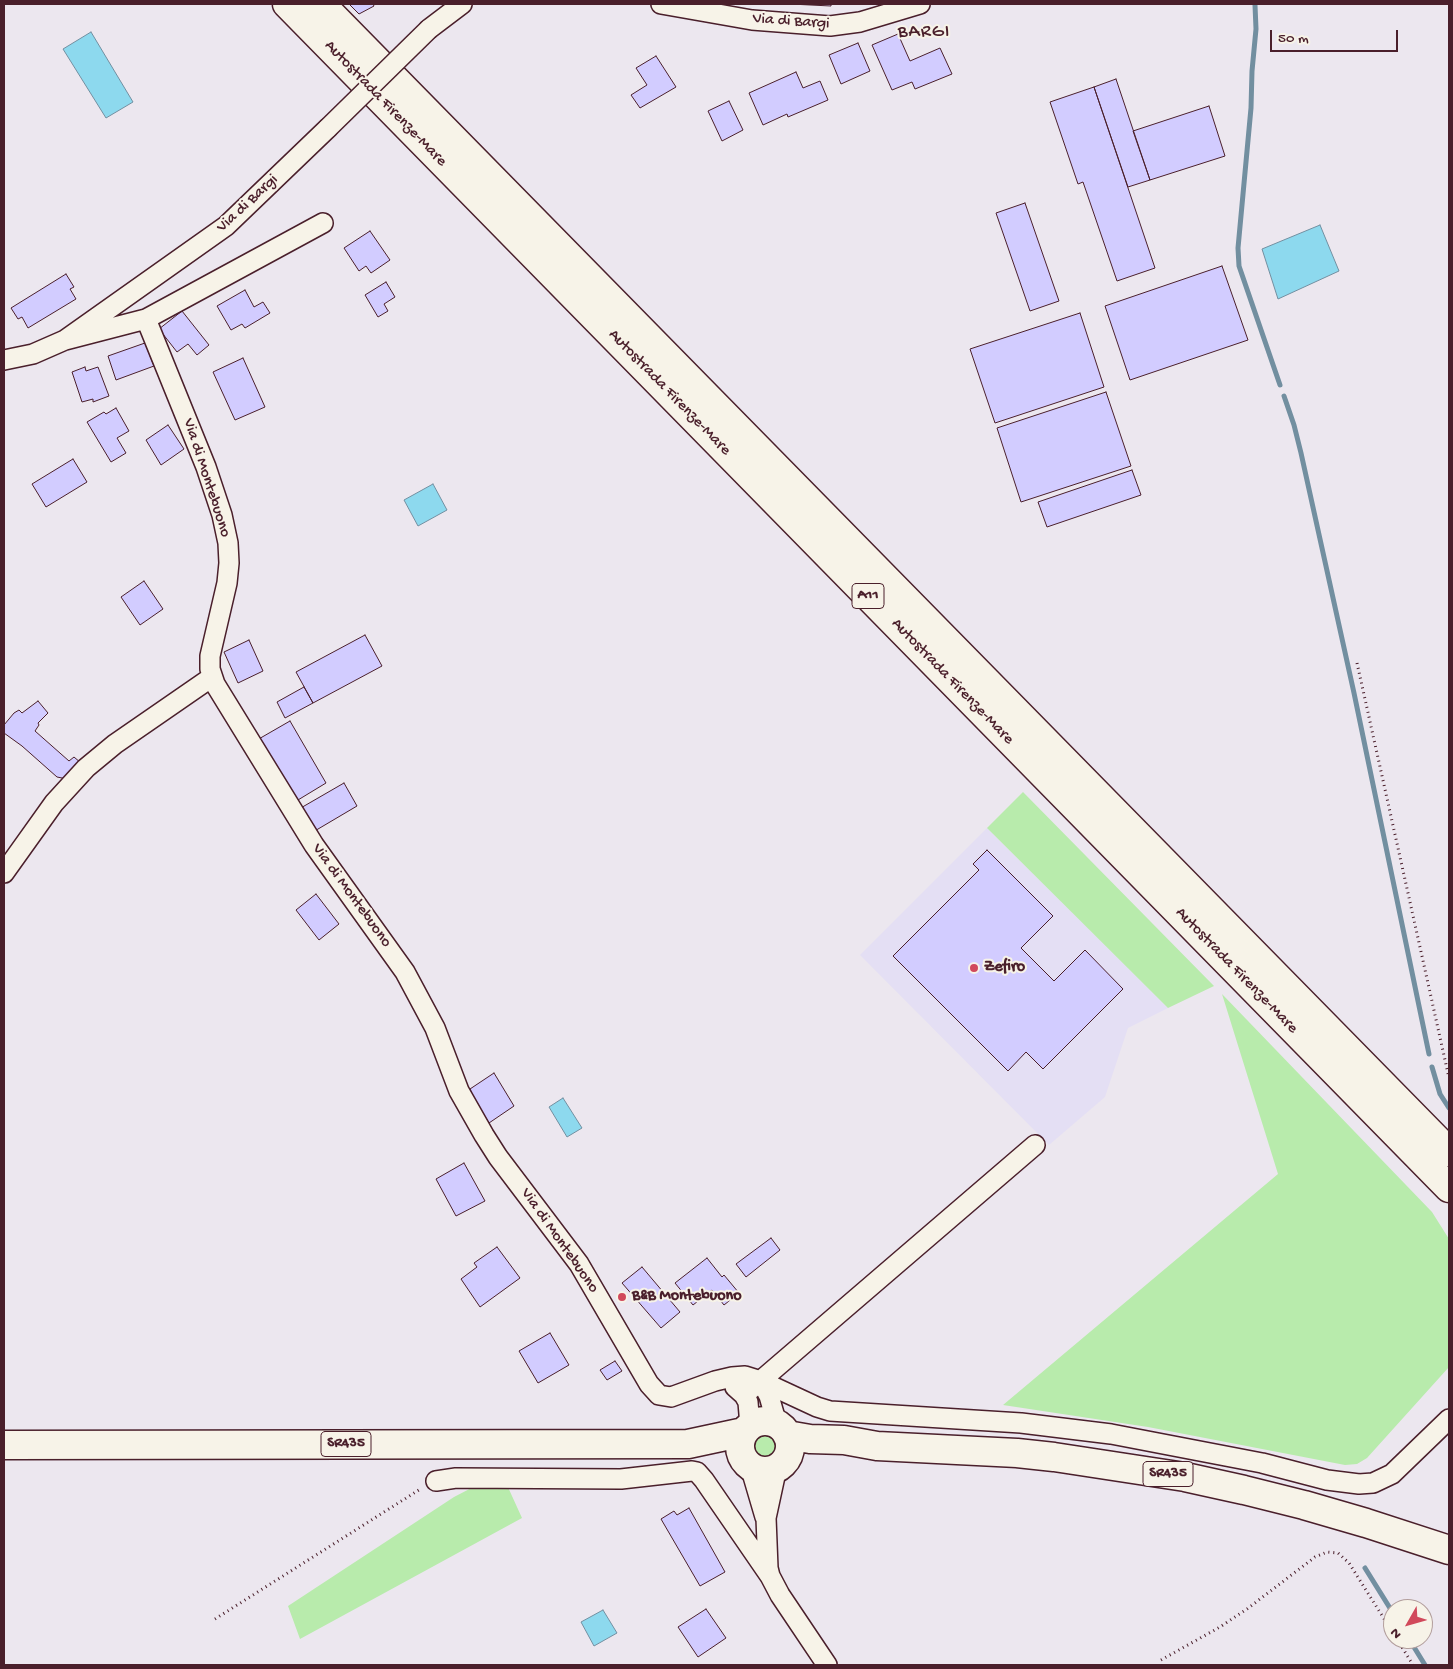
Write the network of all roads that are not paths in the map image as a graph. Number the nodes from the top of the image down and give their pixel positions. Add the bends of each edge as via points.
1 (287, 4) edge
2 (320, 4) edge
3 (462, 4) edge
4 (661, 4) edge
5 (736, 4) edge
6 (920, 4) edge
7 (782, 23) junction
8 (323, 222) dead end
9 (146, 319) junction
10 (66, 340) junction
11 (4, 360) edge
12 (212, 677) junction
13 (4, 873) edge
14 (1035, 1144) dead end
15 (1449, 1152) edge
16 (1449, 1188) edge
17 (724, 1378) junction
18 (761, 1381) junction
19 (744, 1395) junction
20 (797, 1398) junction
21 (1449, 1419) edge
22 (747, 1429) junction
23 (780, 1439) junction
24 (688, 1444) junction
25 (4, 1445) edge
26 (747, 1462) junction
27 (436, 1481) road end
28 (766, 1518) junction
29 (1449, 1550) edge
30 (770, 1576) junction
31 (827, 1665) edge

1 - 16 main road, Autostrada Firenze-Mare / A11
2 - 15 main road, Autostrada Firenze-Mare / A11
3 - 10 street, Via di Bargi, bridge via 429,28 226,226
4 - 7 street, Via di Bargi
5 - 7 street
6 - 7 street, Via di Bargi via 846,24
8 - 9 street
9 - 10 street
9 - 12 street, Via di Montebuono via 203,458 228,543 227,584 210,656
10 - 11 street, Via di Bargi via 33,354
12 - 13 street via 86,768 54,803
12 - 17 street, Via di Montebuono via 314,845 405,972 435,1028 459,1091 484,1135 579,1264 654,1390 671,1398
14 - 18 street
17 - 18 street, Via di Montebuono via 745,1376
17 - 19 street
18 - 19 street
18 - 20 street, Via di Montebuono
18 - 23 street via 769,1396
19 - 22 street via 749,1406
20 - 21 street, Via di Montebuono via 836,1412 1022,1423 1111,1434 1359,1484 1373,1483 1392,1474
20 - 23 street
22 - 23 main road, SR435 via 766,1421
22 - 24 main road
22 - 26 main road via 740,1446
23 - 26 main road, SR435 via 764,1470
23 - 28 street
23 - 29 main road, SR435 via 844,1440 877,1446 1017,1453 1185,1477 1304,1505
24 - 25 main road, SR435
24 - 26 main road
26 - 28 street
27 - 30 street via 456,1478 621,1479 697,1472
28 - 30 street via 766,1556
30 - 31 street

